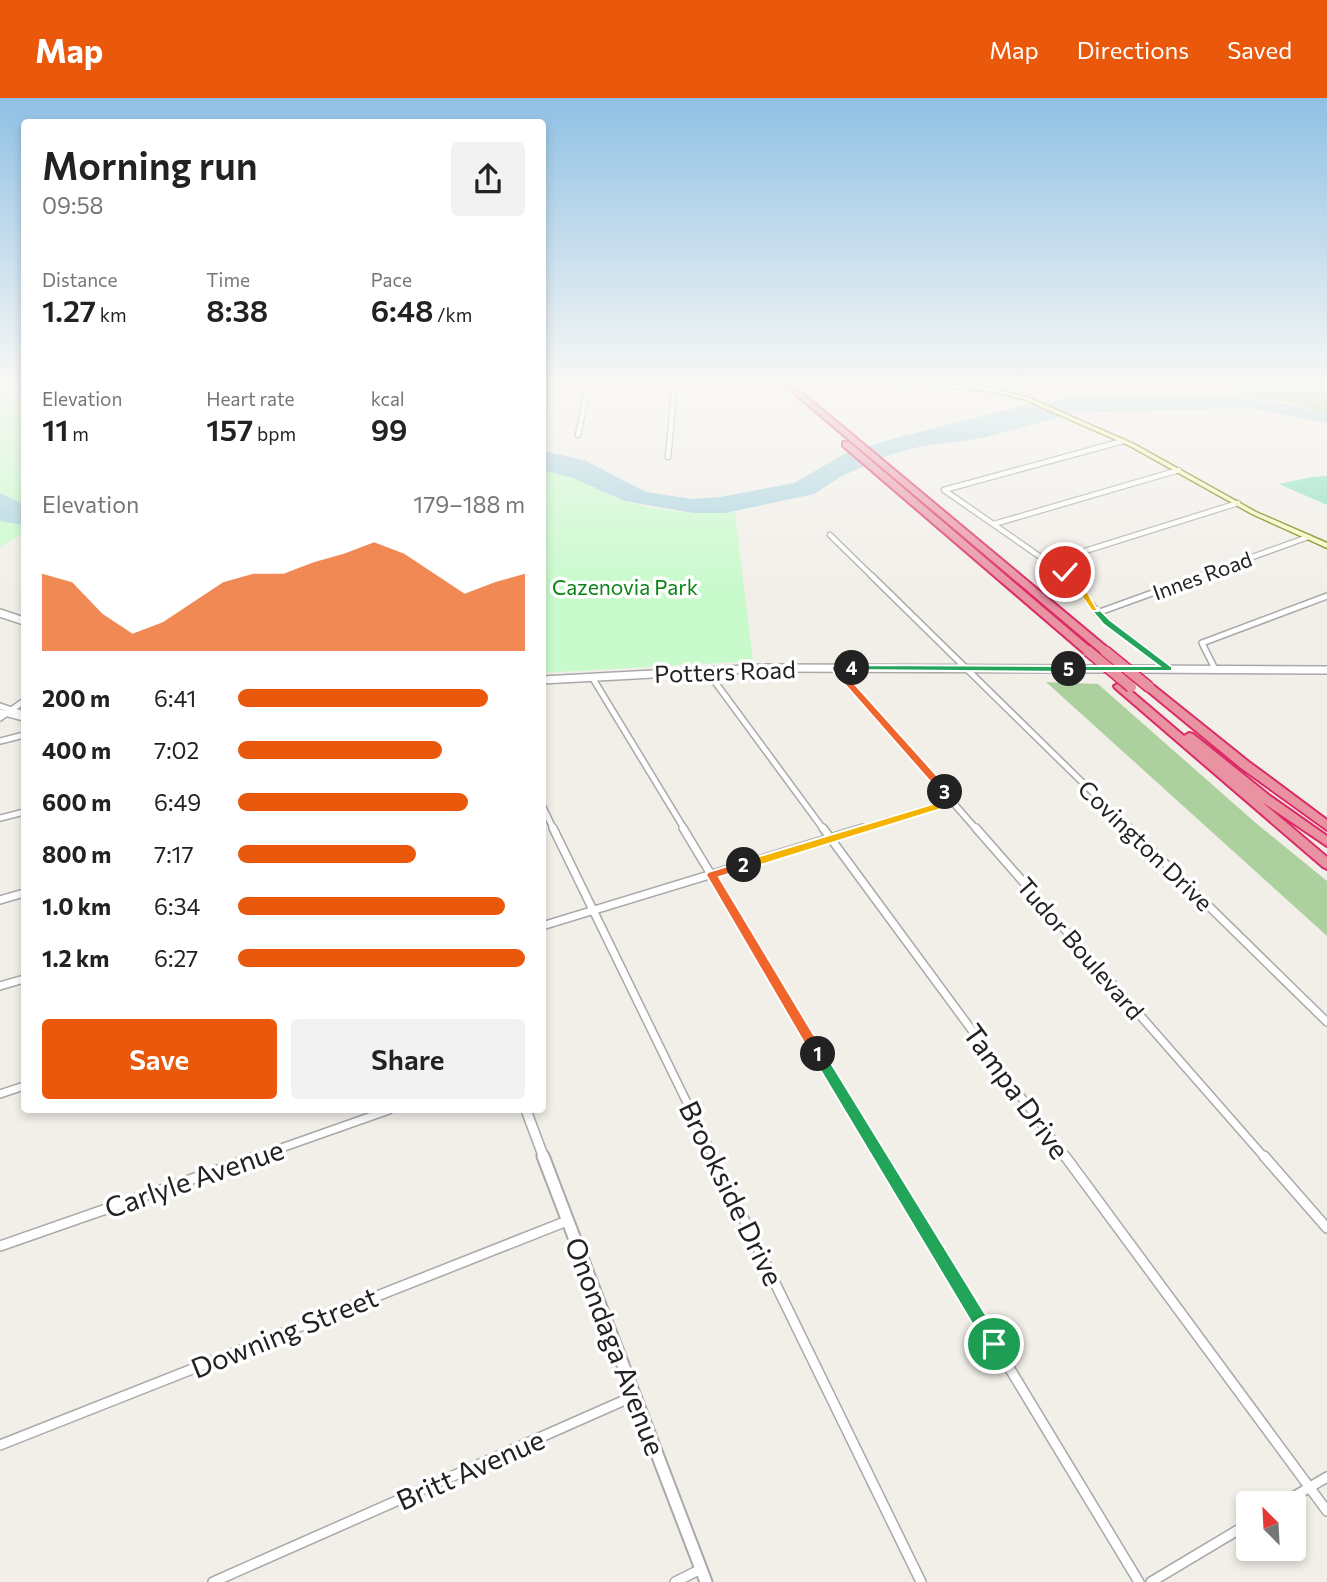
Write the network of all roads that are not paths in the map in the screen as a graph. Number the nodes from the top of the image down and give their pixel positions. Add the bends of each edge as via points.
1 (668, 452) edge
2 (857, 452) edge
3 (867, 452) edge
4 (1082, 452) edge
5 (1145, 452) edge
6 (668, 457) dead end
7 (1179, 470) junction
8 (889, 475) junction
9 (1238, 503) junction
10 (994, 524) junction
11 (830, 535) dead end
12 (1308, 537) junction
13 (1327, 546) edge
14 (1050, 562) junction
15 (1327, 596) edge
16 (0, 613) edge
17 (1097, 613) junction
18 (21, 620) edge
19 (835, 668) junction
20 (965, 668) junction
21 (1169, 669) junction
22 (1214, 669) junction
23 (1327, 670) edge
24 (707, 671) junction
25 (592, 677) junction
26 (546, 680) edge
27 (1125, 687) junction
28 (21, 702) edge
29 (4, 711) edge
30 (21, 715) edge
31 (0, 718) edge
32 (21, 736) edge
33 (0, 741) edge
34 (953, 802) junction
35 (546, 812) edge
36 (21, 813) edge
37 (0, 818) edge
38 (1327, 826) edge
39 (831, 839) junction
40 (1327, 842) edge
41 (1327, 864) edge
42 (712, 875) junction
43 (21, 894) edge
44 (0, 900) edge
45 (594, 910) junction
46 (546, 925) edge
47 (21, 980) edge
48 (0, 986) edge
49 (1327, 1023) edge
50 (21, 1087) edge
51 (0, 1094) edge
52 (379, 1113) edge
53 (527, 1113) edge
54 (567, 1221) junction
55 (1327, 1228) edge
56 (0, 1246) edge
57 (636, 1395) junction
58 (0, 1445) edge
59 (1327, 1477) edge
60 (1310, 1488) junction
61 (1305, 1491) edge
62 (1327, 1511) edge
63 (1236, 1531) edge
64 (701, 1569) junction
65 (214, 1582) edge
66 (675, 1582) edge
67 (706, 1582) edge
68 (921, 1582) edge
69 (1139, 1582) edge
70 (1151, 1582) edge

1 - 6 street
2 - 8 highway
3 - 8 highway
4 - 10 street via 944,490
5 - 7 main road
7 - 9 main road
7 - 10 street
8 - 27 highway, bridge via 1022,602
8 - 38 highway, bridge via 1245,765
9 - 12 main road
9 - 14 street
10 - 14 street
11 - 20 street, Covington Drive
12 - 13 main road
12 - 17 street, Innes Road
14 - 17 street via 1073,579
15 - 22 street via 1202,643
16 - 18 street
17 - 21 street
19 - 20 street, Potters Road
19 - 24 street, Potters Road
19 - 34 street, Tudor Boulevard
20 - 21 street, Potters Road
20 - 49 street, Covington Drive
21 - 22 street, Potters Road
22 - 23 street, Potters Road
24 - 25 street, Potters Road
24 - 39 street, Tampa Drive
25 - 26 street, Potters Road
25 - 42 street
27 - 40 highway
27 - 41 highway
28 - 29 street
29 - 30 street
29 - 31 street
32 - 33 street
34 - 39 street
34 - 55 street, Tudor Boulevard
35 - 45 street, Brookside Drive
36 - 37 street
39 - 42 street
39 - 60 street, Tampa Drive
42 - 45 street
42 - 69 street
43 - 44 street
45 - 46 street
45 - 68 street, Brookside Drive
47 - 48 street
50 - 51 street
52 - 56 street, Carlyle Avenue
53 - 54 street, Onondaga Avenue
54 - 57 street, Onondaga Avenue
54 - 58 street, Downing Street
57 - 64 street, Onondaga Avenue
57 - 65 street, Britt Avenue
59 - 60 street
60 - 61 street
60 - 62 street, Tampa Drive
63 - 70 street
64 - 66 street
64 - 67 street, Onondaga Avenue

